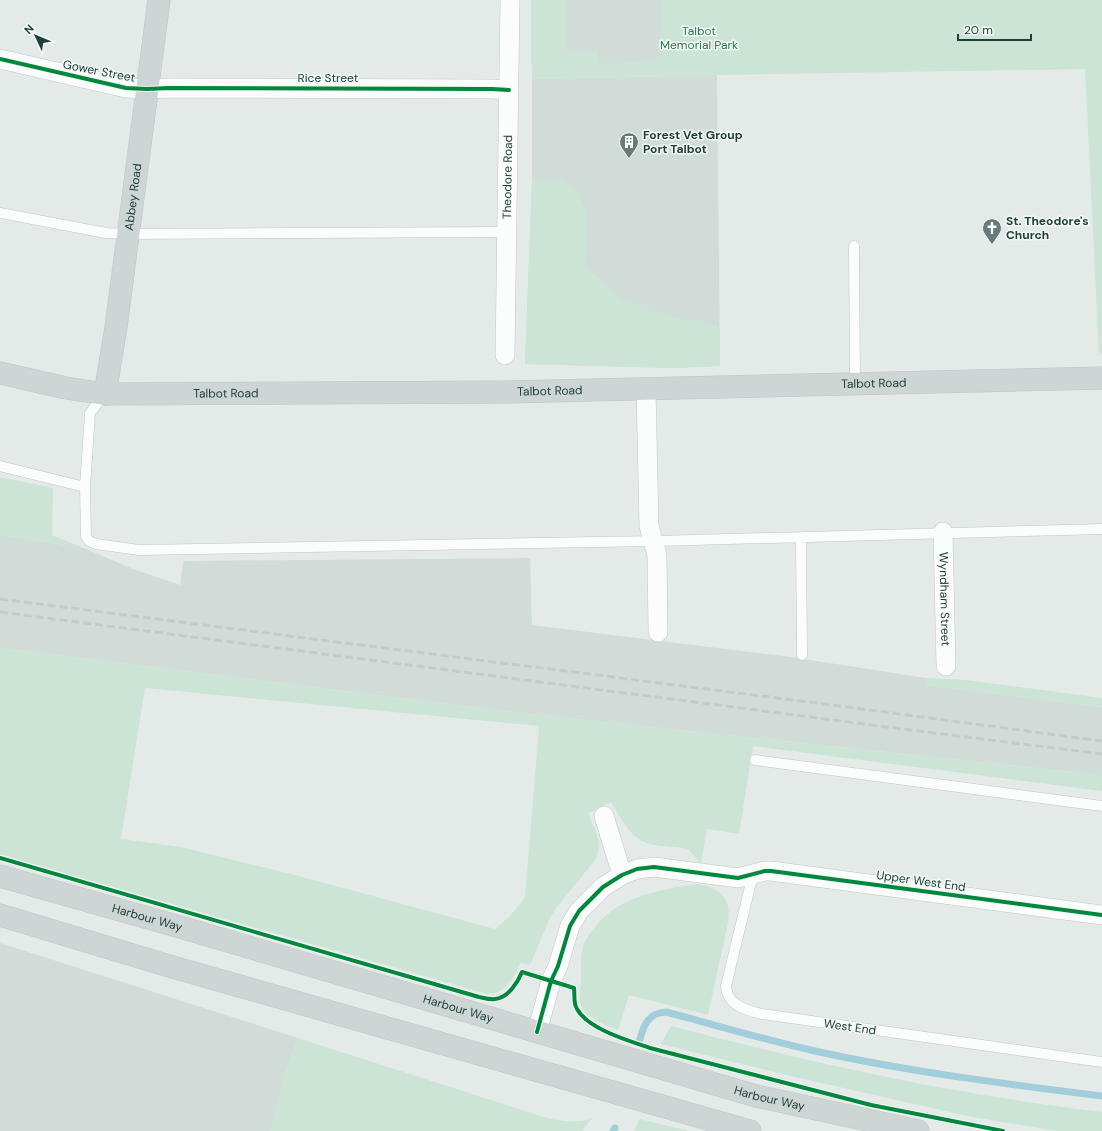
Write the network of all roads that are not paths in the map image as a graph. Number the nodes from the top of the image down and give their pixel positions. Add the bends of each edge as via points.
1 (159, 0) edge
2 (510, 0) edge
3 (0, 60) edge
4 (147, 89) junction
5 (509, 90) junction
6 (0, 213) edge
7 (507, 232) junction
8 (128, 234) junction
9 (854, 246) dead end
10 (506, 355) dead end
11 (0, 373) edge
12 (1102, 378) edge
13 (854, 385) junction
14 (646, 389) junction
15 (105, 394) junction
16 (0, 466) edge
17 (86, 487) junction
18 (1102, 530) edge
19 (943, 532) junction
20 (801, 538) junction
21 (653, 541) junction
22 (658, 632) dead end
23 (802, 655) dead end
24 (946, 666) dead end
25 (755, 760) dead end
26 (1102, 806) edge
27 (604, 816) dead end
28 (622, 875) junction
29 (0, 876) edge
30 (745, 876) junction
31 (0, 915) edge
32 (1102, 915) edge
33 (537, 1032) junction
34 (1102, 1062) edge
35 (750, 1131) edge
36 (918, 1131) edge

1 - 4 main road, Abbey Road
2 - 5 street, Theodore Road
3 - 4 street, Gower Street via 126,88
4 - 5 street, Rice Street
4 - 8 main road, Abbey Road
5 - 7 street, Theodore Road
6 - 8 lane
7 - 8 lane
7 - 10 street, Theodore Road
8 - 15 main road, Abbey Road
9 - 13 lane
11 - 15 main road, Talbot Road
12 - 13 main road, Talbot Road
13 - 14 main road, Talbot Road
14 - 15 main road, Talbot Road
14 - 21 street via 649,526
15 - 17 lane via 90,413
16 - 17 lane
17 - 21 lane via 86,536 89,541 139,550
18 - 19 lane
19 - 20 lane
19 - 24 street, Wyndham Street
20 - 21 lane
20 - 23 lane
21 - 22 street via 657,555
25 - 26 lane
27 - 28 street
28 - 30 street, Upper West End via 654,867
28 - 33 street, Upper West End via 603,887 579,911 570,926
29 - 33 main road, Harbour Way
30 - 32 street, Upper West End via 771,871
30 - 34 lane, West End via 726,986 728,997 736,1005 762,1014
31 - 35 main road
33 - 36 main road, Harbour Way via 756,1096

